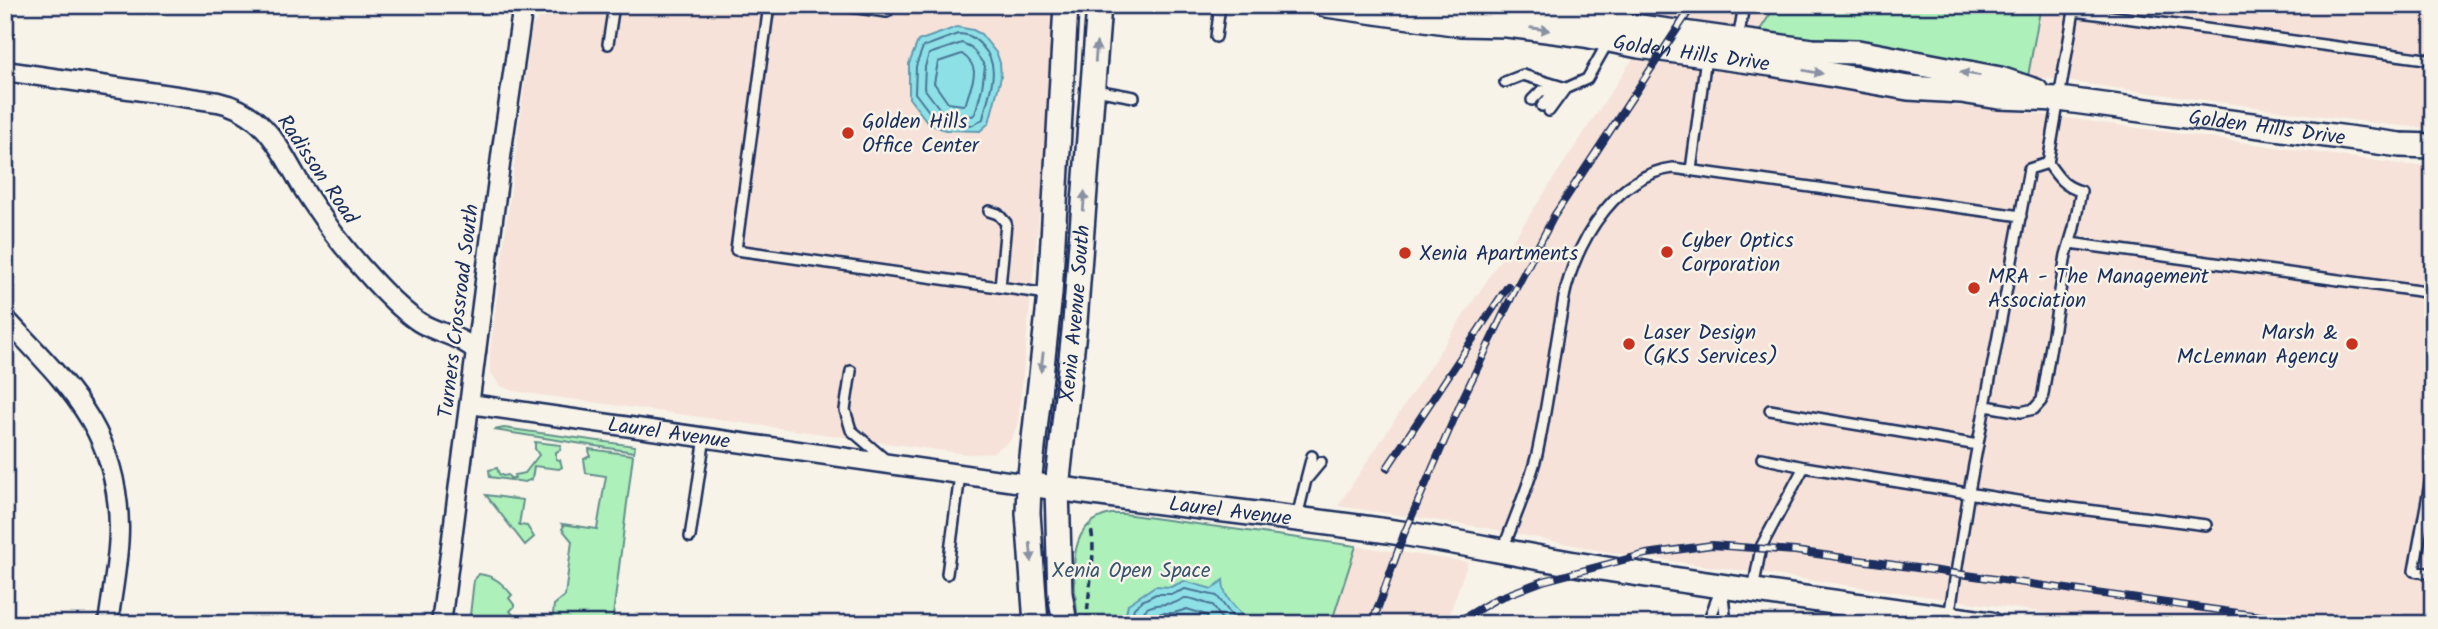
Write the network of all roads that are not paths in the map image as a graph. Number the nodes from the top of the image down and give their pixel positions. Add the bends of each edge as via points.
1 (523, 5) edge
2 (614, 5) edge
3 (769, 5) edge
4 (835, 5) edge
5 (1066, 5) edge
6 (1100, 5) edge
7 (1220, 5) edge
8 (1326, 5) edge
9 (1511, 5) edge
10 (1744, 5) edge
11 (2075, 8) edge
12 (887, 12) dead end
13 (1216, 37) dead end
14 (1609, 41) junction
15 (608, 44) dead end
16 (1737, 50) junction
17 (1707, 56) junction
18 (2433, 60) edge
19 (5, 71) edge
20 (1505, 82) dead end
21 (1566, 88) junction
22 (1093, 90) junction
23 (1134, 97) dead end
24 (2059, 99) junction
25 (1532, 100) dead end
26 (1546, 108) dead end
27 (2433, 146) edge
28 (2048, 163) junction
29 (1691, 170) junction
30 (989, 211) dead end
31 (2021, 216) junction
32 (2070, 243) junction
33 (1000, 288) junction
34 (2433, 293) edge
35 (1050, 294) junction
36 (5, 318) edge
37 (476, 351) junction
38 (851, 371) dead end
39 (470, 404) junction
40 (1986, 406) junction
41 (1770, 410) dead end
42 (705, 437) junction
43 (1978, 445) junction
44 (1311, 456) dead end
45 (1762, 457) dead end
46 (1321, 462) dead end
47 (891, 464) junction
48 (1804, 467) junction
49 (2433, 467) edge
50 (960, 475) junction
51 (1306, 480) junction
52 (1029, 484) junction
53 (1057, 488) junction
54 (1969, 492) junction
55 (1296, 519) junction
56 (2206, 525) dead end
57 (690, 537) dead end
58 (1503, 550) junction
59 (947, 574) dead end
60 (2433, 574) edge
61 (1722, 586) junction
62 (1752, 591) junction
63 (1949, 618) junction
64 (108, 624) edge
65 (441, 624) edge
66 (1036, 624) edge
67 (1065, 624) edge
68 (1707, 624) edge
69 (1726, 624) edge
70 (1992, 624) edge

1 - 37 street, Turners Crossroad South
2 - 15 lane
3 - 33 lane via 736,250
4 - 12 lane
5 - 35 street, Xenia Avenue South
22 -> 6 street, Xenia Avenue South
7 - 13 lane
8 -> 14 street, Golden Hills Drive
9 - 16 street, Golden Hills Drive
10 - 16 lane
11 - 18 lane
11 - 24 lane
14 - 17 street, Golden Hills Drive
14 - 21 lane via 1587,79
16 - 17 street, Golden Hills Drive
16 - 24 street, Golden Hills Drive via 1908,88
17 - 29 lane
19 - 37 street, Radisson Road via 227,104 256,118 362,268 420,323 468,343
20 - 21 lane via 1523,75
21 - 25 lane via 1541,91
21 - 26 lane via 1551,95
22 - 23 lane
53 -> 22 street, Xenia Avenue South
24 - 27 street, Golden Hills Drive
24 - 28 lane
28 - 31 lane via 2029,169
28 - 32 lane via 2064,183 2081,191
29 - 31 lane
29 - 58 lane via 1658,170 1628,187 1602,216 1579,254 1567,285 1536,456
30 - 33 lane via 1006,223
31 - 40 lane
32 - 34 lane
32 - 40 lane via 2042,400 2034,409 2021,412
33 - 35 lane
35 -> 52 street, Xenia Avenue South
36 - 64 street via 86,410 106,454 117,497 119,531
37 - 39 street, Turners Crossroad South
38 - 47 lane via 845,410 851,430
39 - 42 street, Laurel Avenue
39 - 65 street, Turners Crossroad South
40 - 43 lane
41 - 43 lane
42 - 47 street, Laurel Avenue
42 - 57 lane
43 - 54 lane
44 - 51 lane
45 - 48 lane
46 - 51 lane
47 - 50 street, Laurel Avenue
48 - 54 lane
48 - 62 lane via 1761,547
49 - 60 lane via 2414,570
50 - 52 street, Laurel Avenue
50 - 59 lane
51 - 55 lane
52 - 53 street, Laurel Avenue
52 -> 66 street, Xenia Avenue South
53 - 55 street, Laurel Avenue
53 - 67 street, Xenia Avenue South
54 - 56 lane
54 - 63 lane
55 - 58 street, Laurel Avenue
58 - 61 street, Laurel Avenue
61 - 62 street, Laurel Avenue
61 - 68 lane
61 - 69 lane
62 - 63 street, Laurel Avenue
63 - 70 street, Laurel Avenue

